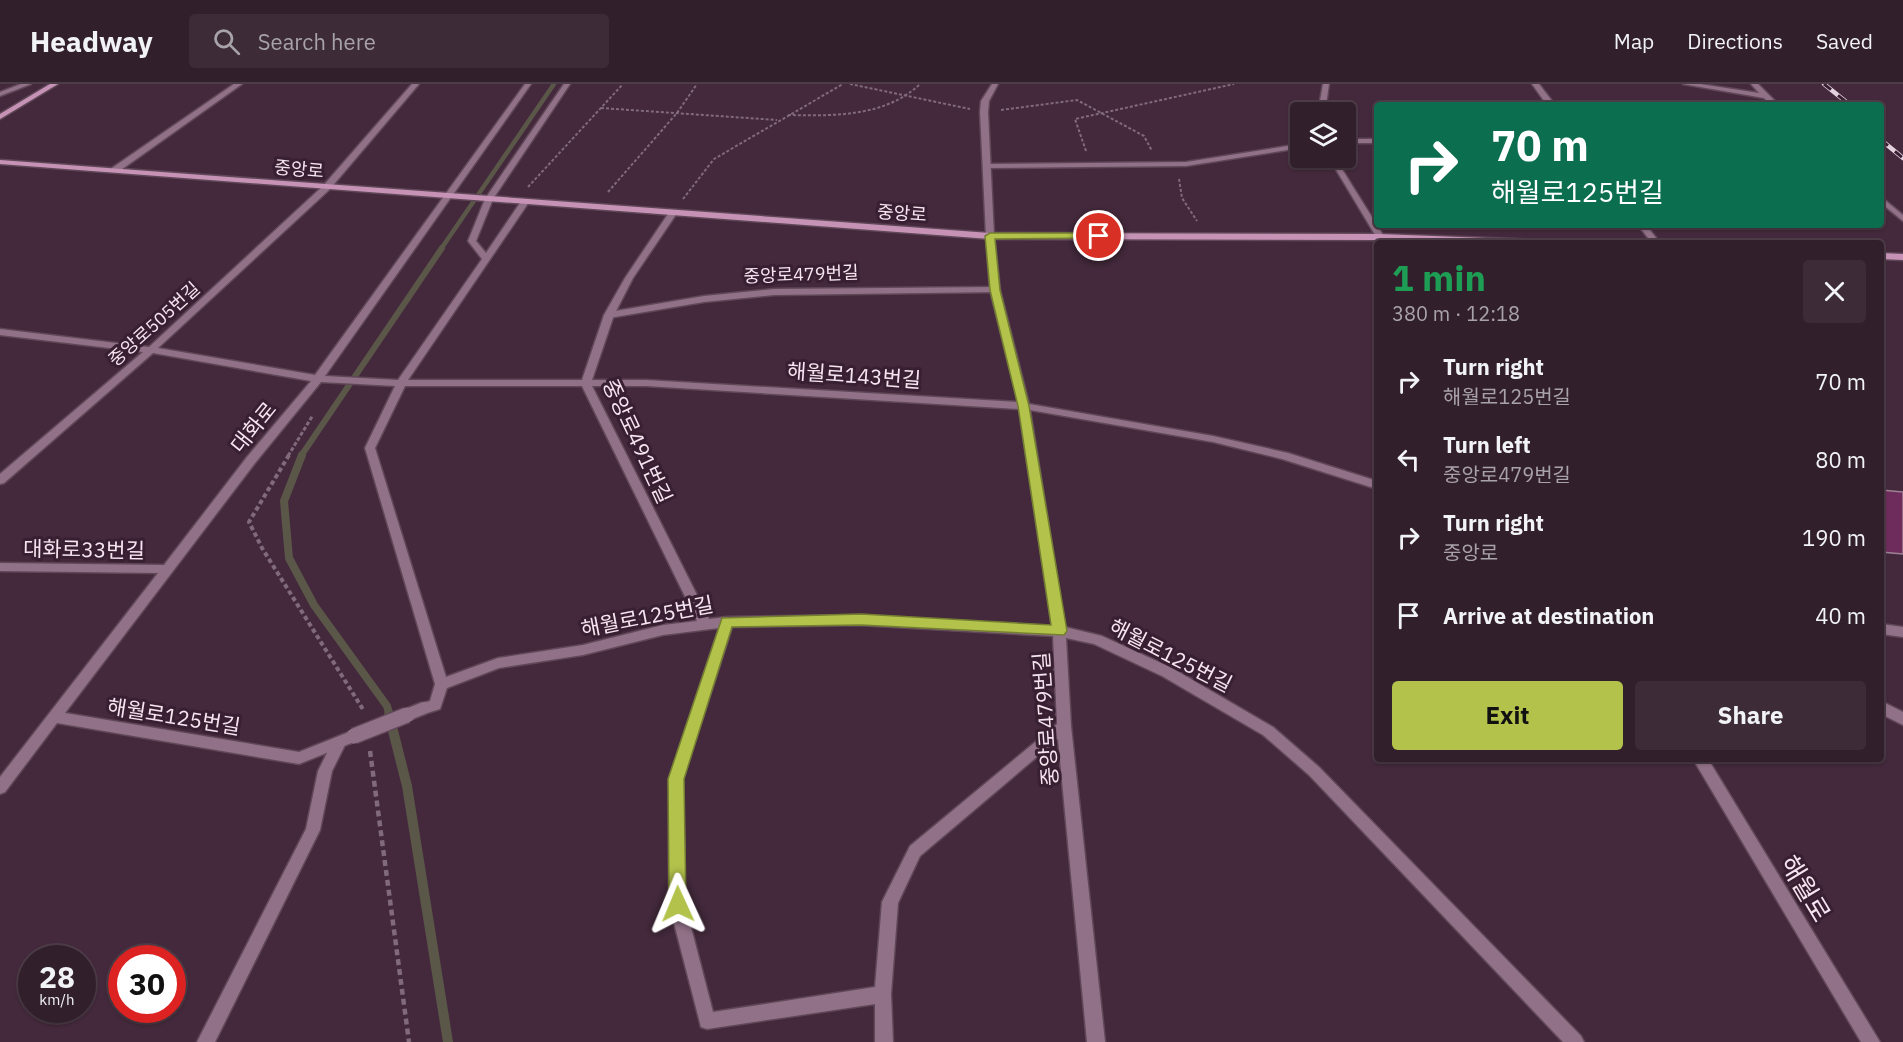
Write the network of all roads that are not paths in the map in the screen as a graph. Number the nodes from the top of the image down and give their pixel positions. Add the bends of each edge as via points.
1 (28, 84) edge
2 (55, 84) edge
3 (239, 84) edge
4 (416, 84) edge
5 (528, 84) edge
6 (567, 84) edge
7 (995, 84) edge
8 (1325, 84) edge
9 (1535, 84) edge
10 (1686, 84) edge
11 (1754, 84) edge
12 (0, 94) edge
13 (1766, 96) junction
14 (1322, 102) edge
15 (1549, 102) edge
16 (1772, 102) edge
17 (0, 117) edge
18 (1356, 141) edge
19 (1374, 141) edge
20 (1290, 148) edge
21 (0, 162) edge
22 (987, 166) junction
23 (1338, 168) edge
24 (115, 170) junction
25 (326, 188) junction
26 (448, 197) junction
27 (489, 199) junction
28 (520, 201) junction
29 (1884, 202) edge
30 (673, 213) junction
31 (1903, 219) edge
32 (1374, 227) edge
33 (1644, 228) edge
34 (990, 236) junction
35 (1382, 240) edge
36 (1654, 240) edge
37 (1884, 256) edge
38 (485, 257) junction
39 (1903, 257) edge
40 (995, 290) junction
41 (609, 315) junction
42 (0, 332) edge
43 (151, 350) junction
44 (318, 379) junction
45 (402, 382) junction
46 (586, 384) junction
47 (1024, 406) junction
48 (0, 480) edge
49 (1374, 484) edge
50 (0, 567) edge
51 (168, 569) junction
52 (727, 622) junction
53 (705, 625) junction
54 (1884, 629) edge
55 (1059, 631) junction
56 (1903, 632) edge
57 (442, 684) junction
58 (1884, 709) edge
59 (54, 717) junction
60 (1903, 719) edge
61 (1064, 726) junction
62 (339, 743) junction
63 (1702, 762) edge
64 (0, 788) edge
65 (883, 994) junction
66 (206, 1042) edge
67 (884, 1042) edge
68 (1096, 1042) edge
69 (1575, 1042) edge
70 (1871, 1042) edge

1 - 12 street
2 - 17 main road
3 - 24 street
4 - 25 street, 중앙로505번길
5 - 26 street, 대화로
6 - 27 street
7 - 22 street, 중앙로479번길 via 985,101
8 - 14 street
9 - 15 street
10 - 13 street
11 - 13 street
13 - 16 street
18 - 19 street
20 - 22 street via 1176,164
21 - 24 main road, 중앙로
22 - 34 street, 중앙로479번길
23 - 32 street
24 - 25 main road, 중앙로
25 - 26 main road, 중앙로
25 - 43 street, 중앙로505번길
26 - 27 main road, 중앙로
26 - 44 street, 대화로
27 - 28 main road, 중앙로
27 - 38 street via 472,241
28 - 30 main road, 중앙로
28 - 38 street
29 - 31 street
30 - 34 main road, 중앙로
30 - 41 street, 중앙로491번길
33 - 36 street
34 - 35 main road, 중앙로
34 - 40 street, 중앙로479번길
37 - 39 main road
38 - 45 street
40 - 41 street, 중앙로479번길 via 774,292
40 - 47 street, 중앙로479번길
41 - 46 street, 중앙로491번길
42 - 43 street, 해월로143번길
43 - 44 street, 해월로143번길
43 - 48 street, 중앙로505번길
44 - 45 street, 해월로143번길
44 - 51 street, 대화로
45 - 46 street, 해월로143번길
45 - 57 street via 370,448
46 - 47 street, 해월로143번길 via 795,390
46 - 53 street, 중앙로491번길
47 - 49 street, 해월로143번길 via 1214,439
47 - 55 street, 중앙로479번길
50 - 51 street, 대화로33번길
51 - 59 street, 대화로
52 - 53 street, 해월로125번길
52 - 55 street, 해월로125번길 via 861,620
52 - 65 street via 676,779 678,904 707,1021
53 - 57 street, 해월로125번길 via 498,663
54 - 56 street
55 - 61 street, 중앙로479번길
55 - 69 street, 해월로125번길 via 1097,640 1167,672 1268,731 1314,771
57 - 62 street, 해월로125번길, bridge via 435,705
58 - 60 street
59 - 62 street, 해월로125번길 via 299,758
59 - 64 street, 대화로
61 - 65 street via 915,851 890,902
61 - 68 street, 중앙로479번길
62 - 66 street via 325,771 314,830
63 - 70 street, 해월로
65 - 67 street

